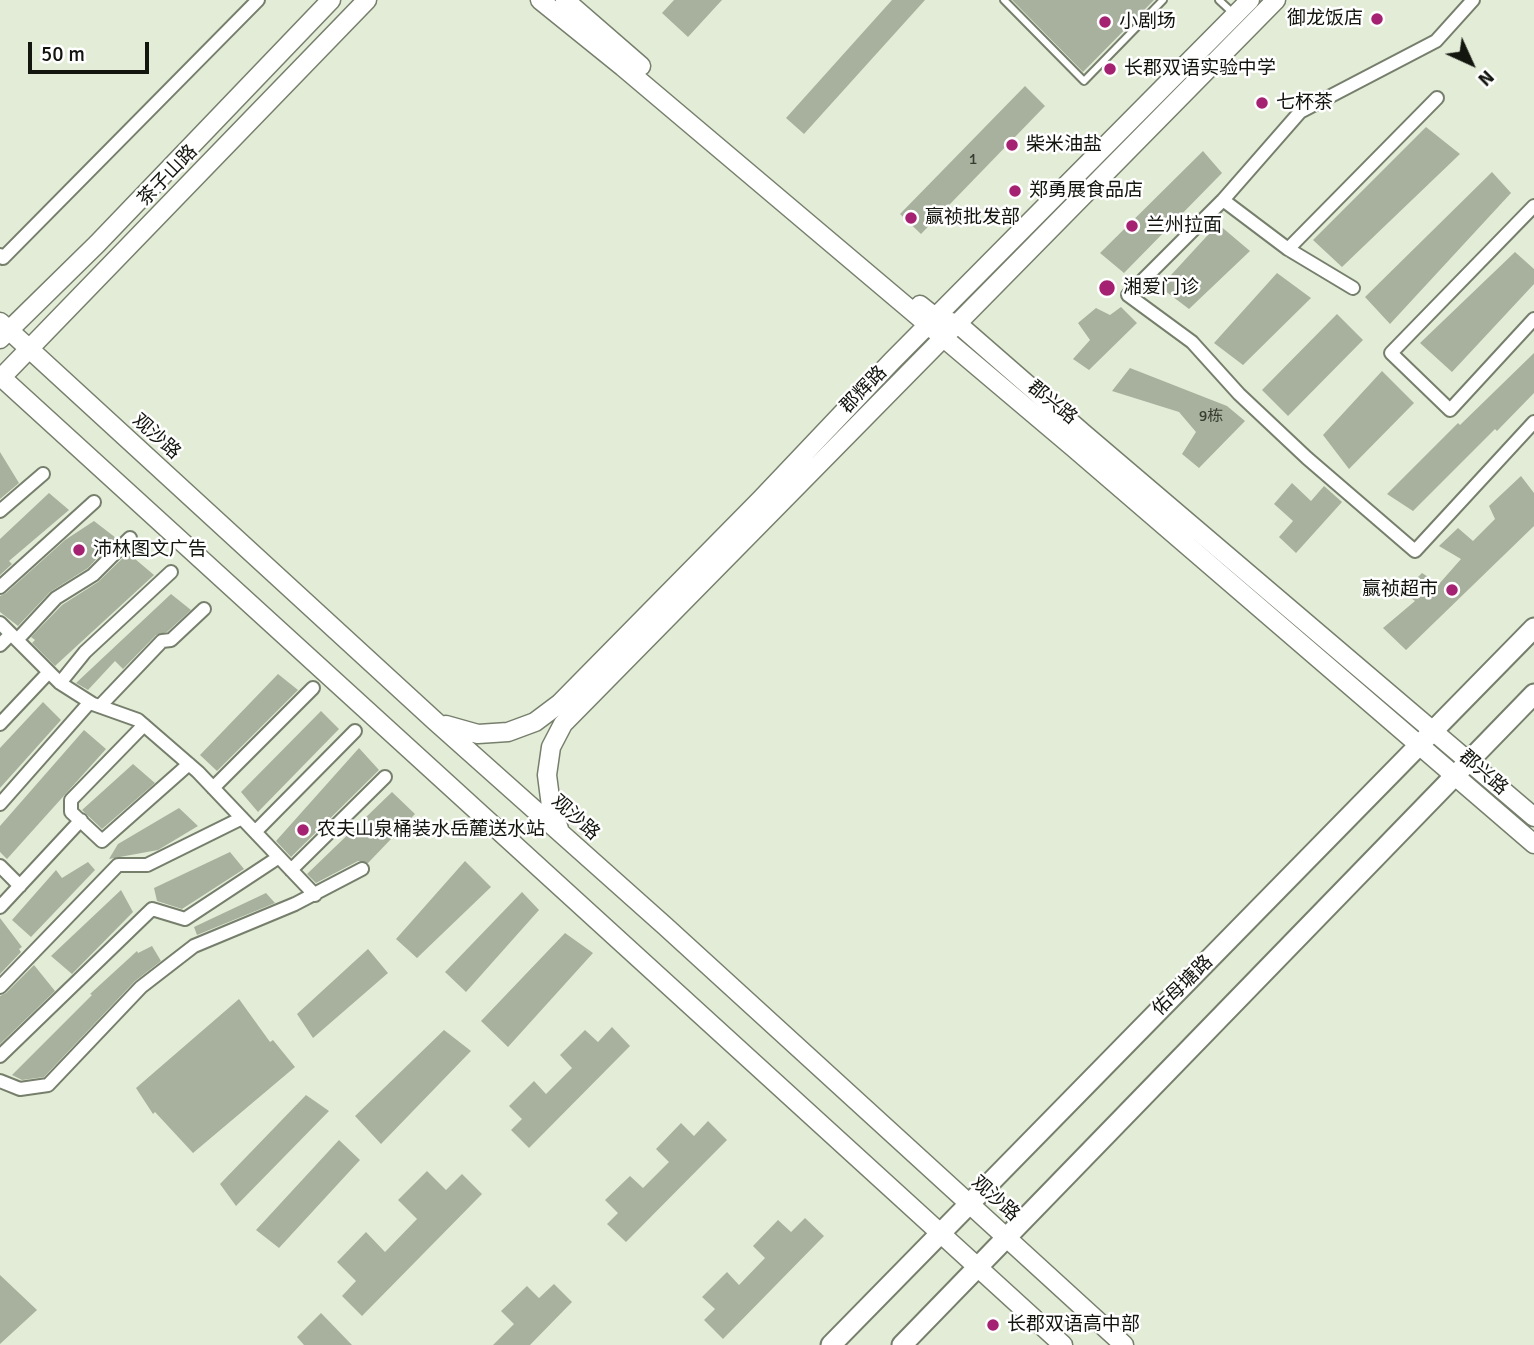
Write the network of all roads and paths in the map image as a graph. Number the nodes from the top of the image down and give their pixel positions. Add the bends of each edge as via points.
1 (258, 0) edge
2 (331, 0) edge
3 (366, 0) edge
4 (540, 0) edge
5 (565, 0) edge
6 (1004, 0) edge
7 (1163, 0) edge
8 (1219, 0) edge
9 (1250, 0) edge
10 (1276, 0) edge
11 (1472, 0) edge
12 (1235, 16) junction
13 (1437, 98) dead end
14 (1223, 200) junction
15 (1534, 205) edge
16 (1288, 249) junction
17 (0, 255) edge
18 (1353, 288) dead end
19 (1534, 319) edge
20 (931, 321) junction
21 (958, 324) junction
22 (3, 330) edge
23 (943, 339) junction
24 (28, 349) junction
25 (1, 378) edge
26 (1534, 422) edge
27 (43, 474) dead end
28 (94, 502) dead end
29 (0, 511) edge
30 (130, 538) dead end
31 (171, 572) dead end
32 (0, 587) edge
33 (204, 609) dead end
34 (0, 623) edge
35 (1534, 628) edge
36 (14, 637) junction
37 (0, 645) edge
38 (49, 672) junction
39 (60, 683) junction
40 (313, 688) dead end
41 (1534, 694) edge
42 (95, 704) junction
43 (435, 721) junction
44 (0, 724) edge
45 (144, 725) junction
46 (355, 731) dead end
47 (1434, 731) junction
48 (1420, 746) junction
49 (1469, 761) junction
50 (189, 764) junction
51 (1454, 776) junction
52 (385, 777) dead end
53 (213, 788) junction
54 (0, 804) edge
55 (1534, 817) edge
56 (242, 818) junction
57 (81, 820) junction
58 (255, 832) junction
59 (562, 835) junction
60 (1534, 844) edge
61 (279, 857) junction
62 (0, 866) edge
63 (362, 869) dead end
64 (291, 870) junction
65 (20, 886) junction
66 (315, 895) junction
67 (0, 907) edge
68 (0, 987) edge
69 (0, 1056) edge
70 (0, 1080) edge
71 (969, 1204) junction
72 (940, 1233) junction
73 (1006, 1237) junction
74 (978, 1268) junction
75 (831, 1345) edge
76 (902, 1345) edge
77 (1063, 1345) edge
78 (1124, 1345) edge

1 - 17 street via 4,258
2 - 22 main road, 茶子山路 via 97,244
3 - 24 main road, 茶子山路
4 - 20 main road, 郡兴路
5 - 20 main road, 郡兴路
6 - 7 lane via 1084,80
8 - 12 lane
9 - 12 main road, 郡辉路
10 - 21 main road, 郡辉路
11 - 14 street via 1436,41 1300,112
12 - 20 main road, 郡辉路
13 - 16 street
14 - 16 street
14 - 26 street via 1128,295 1192,342 1307,458 1415,551
15 - 19 street via 1391,354 1450,410
16 - 18 street
20 - 21 main road, 郡兴路
20 - 23 main road, 郡兴路
20 - 43 main road, 郡辉路 via 548,713 524,728 490,734 463,732
21 - 23 main road, 郡辉路
21 - 47 main road, 郡兴路
22 - 24 main road, 观沙路
23 - 48 main road, 郡兴路
23 - 59 main road, 郡辉路 via 563,724 551,747 547,775 551,806
24 - 25 main road, 茶子山路
24 - 43 main road, 观沙路
25 - 72 main road
27 - 29 street
28 - 32 street
30 - 36 street via 93,575 56,598
31 - 39 street via 85,652
33 - 42 street
34 - 36 street
35 - 47 main road, 佑母塘路
36 - 37 street
36 - 38 street
38 - 39 street
38 - 44 street
39 - 42 street
40 - 53 street
41 - 49 main road
42 - 45 street
42 - 54 street
43 - 59 main road, 观沙路
45 - 50 street
45 - 57 street via 71,800 71,812
46 - 58 street
47 - 48 main road, 佑母塘路
47 - 49 main road, 郡兴路
48 - 51 main road, 郡兴路
48 - 71 main road, 佑母塘路
49 - 51 main road
49 - 55 main road, 郡兴路
50 - 53 street
50 - 57 street via 102,842
51 - 60 main road, 郡兴路
51 - 73 main road
52 - 64 street
53 - 56 street
56 - 58 street
56 - 68 street via 148,865 118,865
57 - 65 street
58 - 61 street
59 - 71 main road, 观沙路
61 - 64 street
61 - 69 street via 185,919 152,909
62 - 65 street
63 - 66 street
64 - 66 street
65 - 67 street
66 - 70 street via 194,946 141,987 48,1085 20,1088
71 - 72 main road, 佑母塘路
71 - 73 main road, 观沙路
72 - 74 main road
72 - 75 main road, 佑母塘路
73 - 74 main road
73 - 78 main road, 观沙路
74 - 76 main road
74 - 77 main road

